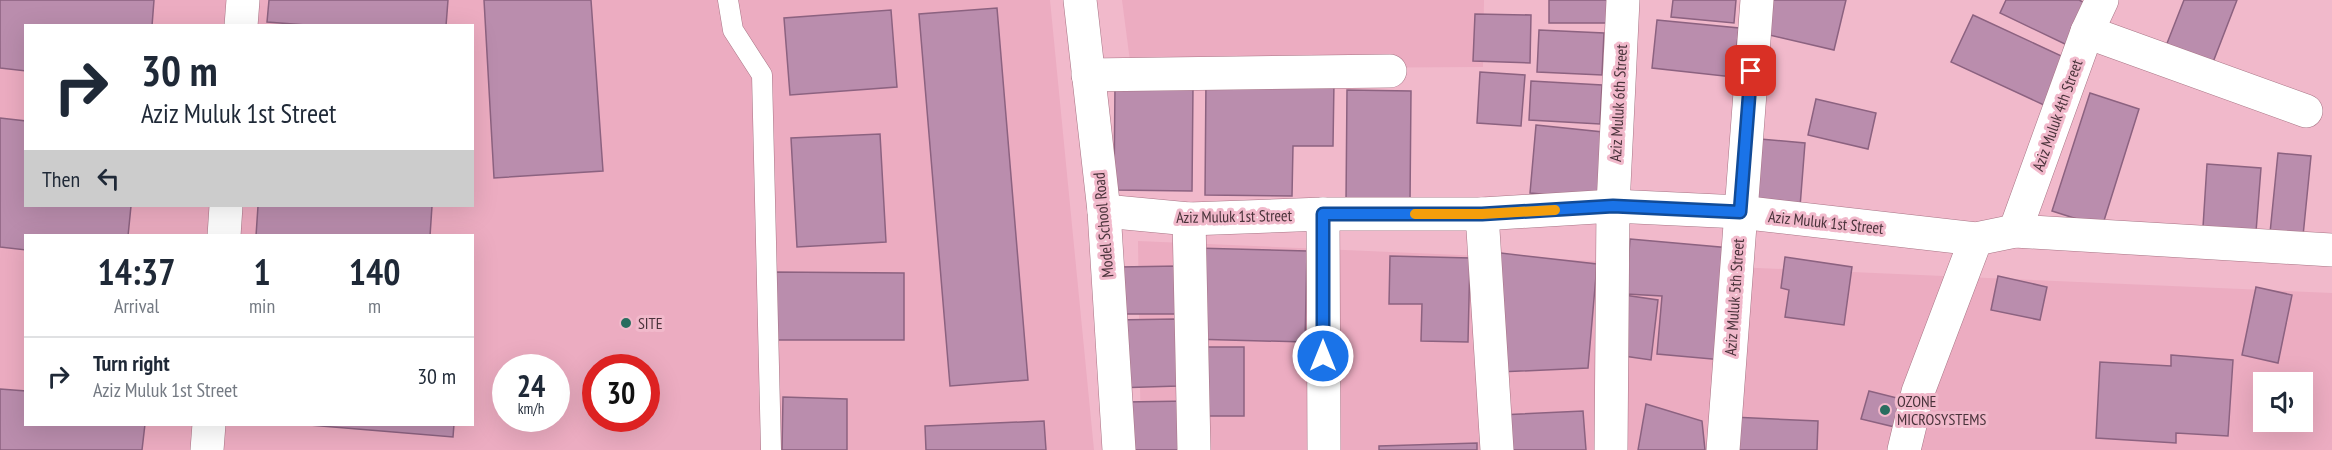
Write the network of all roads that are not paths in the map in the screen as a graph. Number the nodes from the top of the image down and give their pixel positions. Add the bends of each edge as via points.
1 (243, 0) edge
2 (728, 0) edge
3 (1080, 0) edge
4 (1623, 0) edge
5 (1757, 0) edge
6 (2102, 0) edge
7 (241, 24) edge
8 (2087, 32) junction
9 (1390, 71) dead end
10 (1088, 75) junction
11 (2306, 111) dead end
12 (1613, 206) junction
13 (226, 207) edge
14 (1104, 212) junction
15 (1740, 212) junction
16 (1323, 214) junction
17 (1482, 214) junction
18 (1189, 219) junction
19 (2015, 231) junction
20 (224, 234) edge
21 (1976, 239) junction
22 (2332, 250) edge
23 (209, 426) edge
24 (207, 450) edge
25 (771, 450) edge
26 (1119, 450) edge
27 (1194, 450) edge
28 (1324, 450) edge
29 (1497, 450) edge
30 (1611, 450) edge
31 (1723, 450) edge
32 (1904, 450) edge

1 - 7 street
2 - 25 lane via 733,30 762,75
3 - 10 street, Model School Road
4 - 12 street, Aziz Muluk 6th Street
5 - 15 street, Aziz Muluk 5th Street
6 - 8 street, Aziz Muluk 4th Street
8 - 11 street
8 - 19 street, Aziz Muluk 4th Street
9 - 10 street
10 - 14 street, Model School Road
12 - 15 street, Aziz Muluk 1st Street
12 - 17 street, Aziz Muluk 1st Street
12 - 30 street, Aziz Muluk 6th Street
13 - 20 street
14 - 18 street, Aziz Muluk 1st Street
14 - 26 street, Model School Road
15 - 21 street, Aziz Muluk 1st Street
15 - 31 street, Aziz Muluk 5th Street
16 - 17 street, Aziz Muluk 1st Street
16 - 18 street, Aziz Muluk 1st Street
16 - 28 street
17 - 29 street
18 - 27 street
19 - 21 street, Aziz Muluk 1st Street
19 - 22 street, Aziz Muluk 1st Street
21 - 32 street via 1918,392
23 - 24 street

